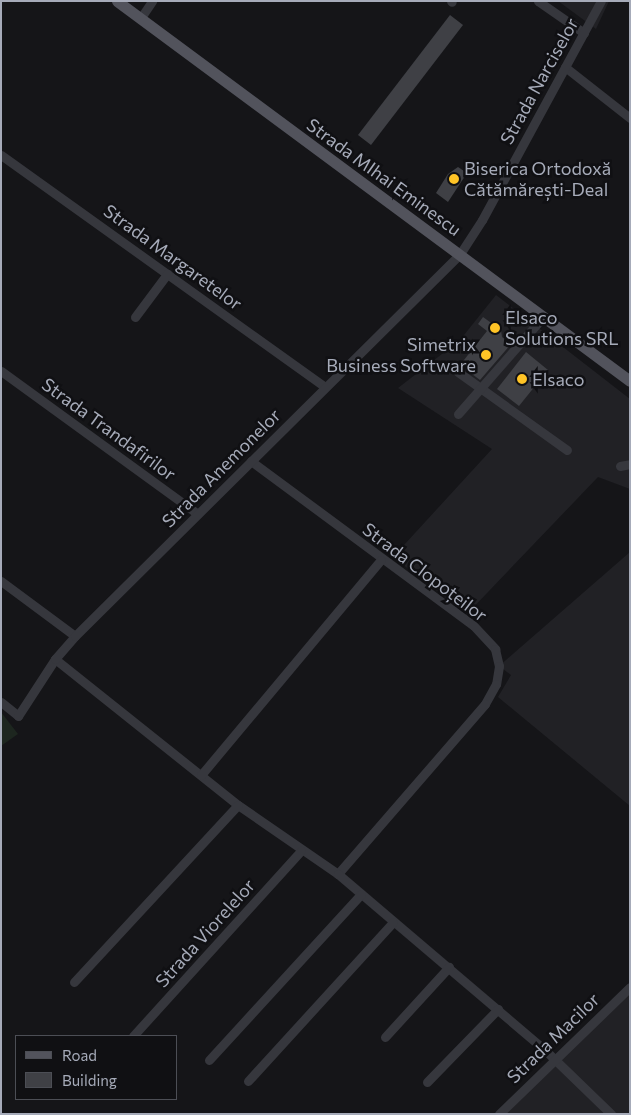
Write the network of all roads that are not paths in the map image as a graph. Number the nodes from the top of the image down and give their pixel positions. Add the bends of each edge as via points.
1 (117, 1) edge
2 (152, 1) edge
3 (538, 1) edge
4 (601, 1) edge
5 (140, 18) junction
6 (584, 32) junction
7 (565, 67) junction
8 (630, 118) edge
9 (1, 154) edge
10 (460, 254) junction
11 (167, 274) junction
12 (135, 317) dead end
13 (543, 317) junction
14 (1, 371) edge
15 (458, 372) dead end
16 (630, 381) edge
17 (325, 387) junction
18 (482, 390) junction
19 (458, 414) dead end
20 (567, 450) dead end
21 (251, 461) junction
22 (630, 464) edge
23 (620, 466) dead end
24 (198, 514) junction
25 (381, 560) junction
26 (1, 582) edge
27 (75, 636) junction
28 (55, 659) junction
29 (1, 702) edge
30 (201, 775) junction
31 (238, 805) junction
32 (301, 851) junction
33 (338, 874) junction
34 (361, 894) junction
35 (393, 922) junction
36 (449, 967) junction
37 (74, 982) dead end
38 (630, 987) edge
39 (498, 1009) junction
40 (133, 1035) edge
41 (385, 1036) dead end
42 (554, 1058) junction
43 (209, 1060) dead end
44 (248, 1080) dead end
45 (427, 1082) dead end
46 (498, 1114) edge
47 (611, 1114) edge

1 - 5 main road, Strada MIhai Eminescu
2 - 5 street
3 - 6 street
4 - 6 street, Strada Narciselor
5 - 10 main road, Strada MIhai Eminescu
6 - 7 street, Strada Narciselor
7 - 8 street
7 - 10 street, Strada Narciselor via 482,220
9 - 11 street, Strada Margaretelor
10 - 13 main road, Strada MIhai Eminescu
10 - 17 street, Strada Anemonelor
11 - 12 street
11 - 17 street, Strada Margaretelor
13 - 16 main road, Strada MIhai Eminescu
13 - 18 street
14 - 24 street, Strada Trandafirilor
15 - 18 street
17 - 21 street, Strada Anemonelor
18 - 19 street
18 - 20 street
21 - 24 street, Strada Anemonelor
21 - 25 street, Strada Clopoțeilor
22 - 23 street
24 - 27 street, Strada Anemonelor
25 - 30 street
25 - 33 street, Strada Clopoțeilor via 473,625 495,649 499,666 496,684 485,704
26 - 27 street
27 - 28 street, Strada Anemonelor
28 - 29 street, Strada Anemonelor via 18,716
28 - 30 street via 126,719
30 - 31 street
31 - 32 street
31 - 37 street
32 - 33 street
32 - 40 street, Strada Viorelelor
33 - 34 street
34 - 35 street
34 - 43 street
35 - 36 street
35 - 44 street
36 - 39 street
36 - 41 street
38 - 42 street, Strada Macilor
39 - 42 street
39 - 45 street
42 - 46 street, Strada Macilor
42 - 47 street

